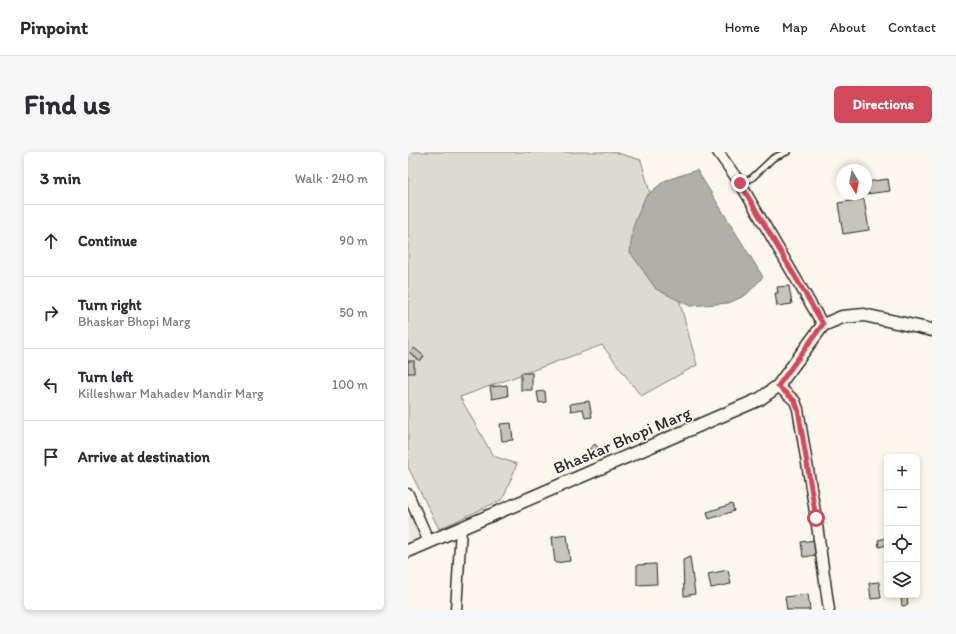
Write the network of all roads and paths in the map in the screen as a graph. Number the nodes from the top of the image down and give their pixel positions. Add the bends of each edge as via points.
1 (718, 152) edge
2 (787, 152) edge
3 (740, 183) junction
4 (823, 324) junction
5 (932, 330) edge
6 (778, 386) junction
7 (408, 494) edge
8 (461, 528) junction
9 (429, 542) junction
10 (408, 551) edge
11 (456, 610) edge
12 (829, 610) edge

1 - 3 street
2 - 3 lane via 773,158 752,178
3 - 4 street
4 - 5 street via 842,317 864,315
4 - 6 street, Bhaskar Bhopi Marg
6 - 8 street, Bhaskar Bhopi Marg via 760,399
6 - 12 street via 795,401 798,409
7 - 9 street
8 - 9 street, Bhaskar Bhopi Marg
8 - 11 street
9 - 10 street, Bhaskar Bhopi Marg

